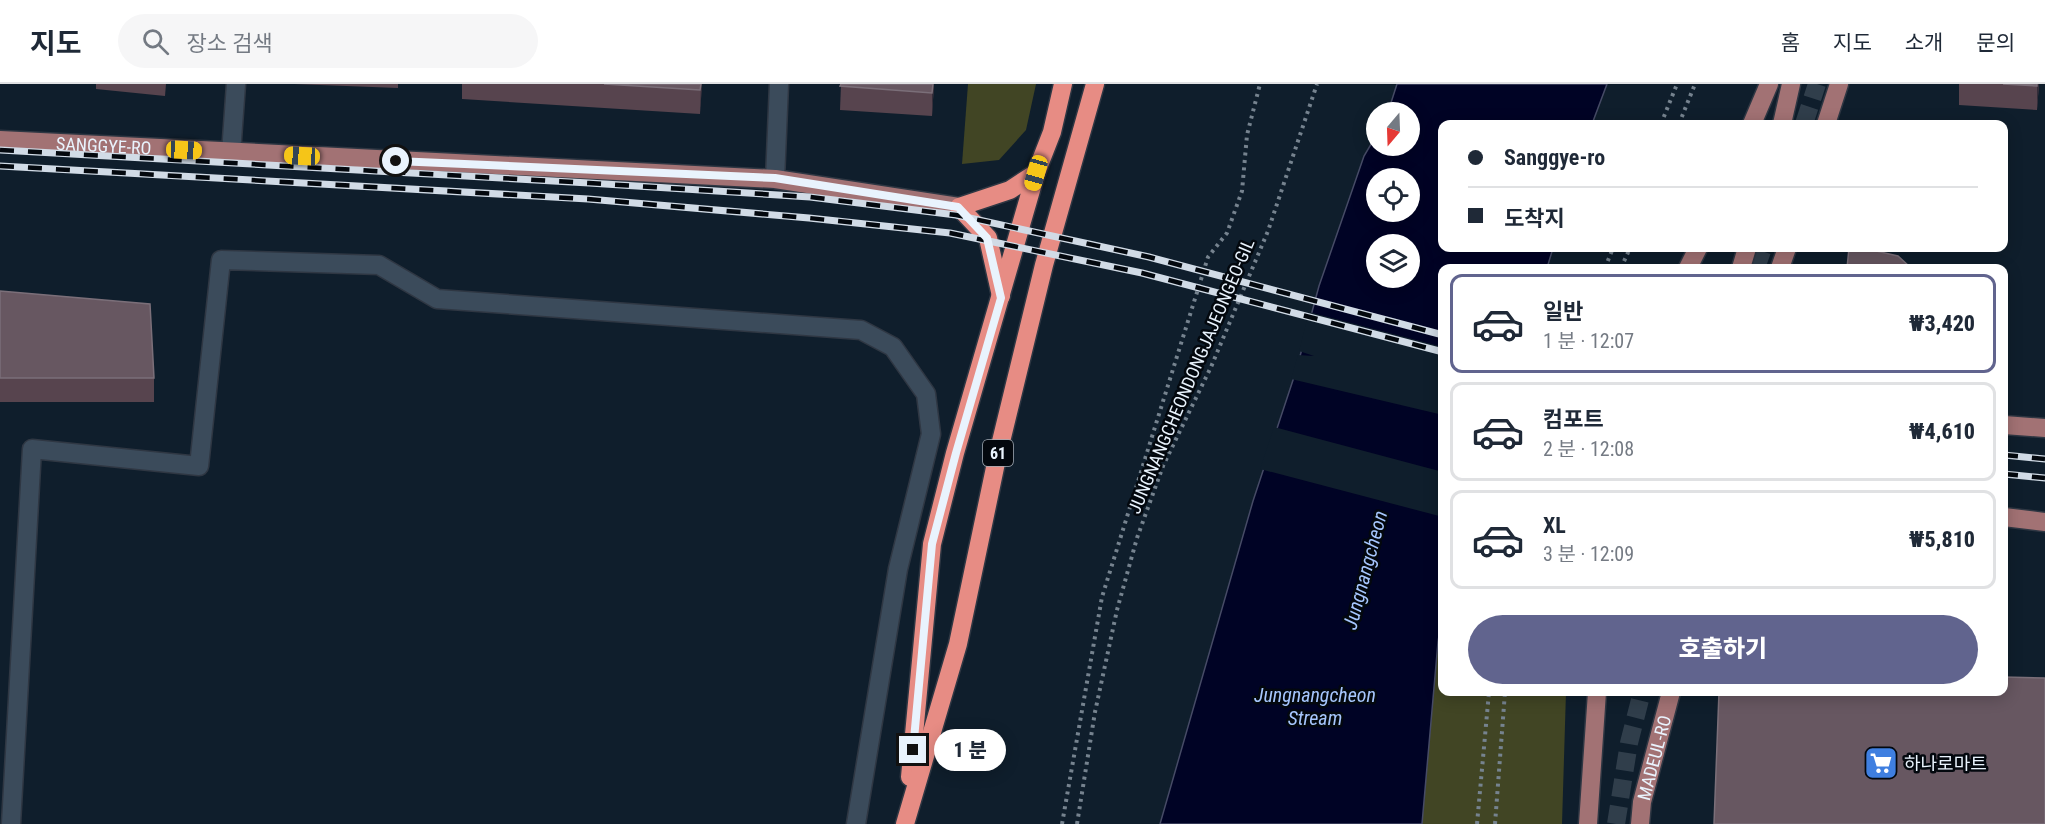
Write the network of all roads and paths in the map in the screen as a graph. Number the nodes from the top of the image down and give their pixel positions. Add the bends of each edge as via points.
1 (236, 84) edge
2 (779, 84) edge
3 (1063, 84) edge
4 (1095, 84) edge
5 (1260, 84) edge
6 (1317, 84) edge
7 (1677, 84) edge
8 (1695, 84) edge
9 (1769, 84) edge
10 (1791, 84) edge
11 (1839, 84) edge
12 (1663, 120) edge
13 (1681, 120) edge
14 (1754, 120) edge
15 (1783, 120) edge
16 (1827, 120) edge
17 (0, 140) edge
18 (231, 153) junction
19 (1036, 173) junction
20 (775, 178) junction
21 (958, 207) junction
22 (1001, 298) junction
23 (2008, 425) edge
24 (2045, 428) edge
25 (2008, 518) edge
26 (2045, 522) edge
27 (1489, 696) edge
28 (1505, 696) edge
29 (1597, 696) edge
30 (1670, 696) edge
31 (906, 822) edge
32 (11, 824) edge
33 (856, 824) edge
34 (1062, 824) edge
35 (1077, 824) edge
36 (1478, 824) edge
37 (1495, 824) edge
38 (1588, 824) edge
39 (1640, 824) edge

1 - 18 street
2 - 20 street
3 - 19 highway via 1052,132
4 - 31 highway, 61 via 1041,277 958,644
5 - 34 path via 1247,135 1242,191 1227,233 1208,257 1102,597
6 - 35 path, JUNGNANGCHEONDONGJAJEONGEO-GIL via 1268,231 1211,367 1163,466 1137,538 1095,712
7 - 12 path
8 - 13 path
9 - 14 main road
10 - 15 main road
11 - 16 main road
17 - 18 main road, SANGGYE-RO
18 - 20 main road, SANGGYE-RO
19 - 21 highway via 1010,190
19 - 22 highway
20 - 21 main road, SANGGYE-RO
21 - 22 highway via 987,238
22 - 31 highway via 932,544
23 - 24 main road
25 - 26 main road
27 - 36 path
28 - 37 path
29 - 38 main road
30 - 39 main road, MADEUL-RO via 1642,802
32 - 33 street via 32,449 199,466 221,260 379,265 437,299 861,330 893,347 926,394 931,434 898,569

